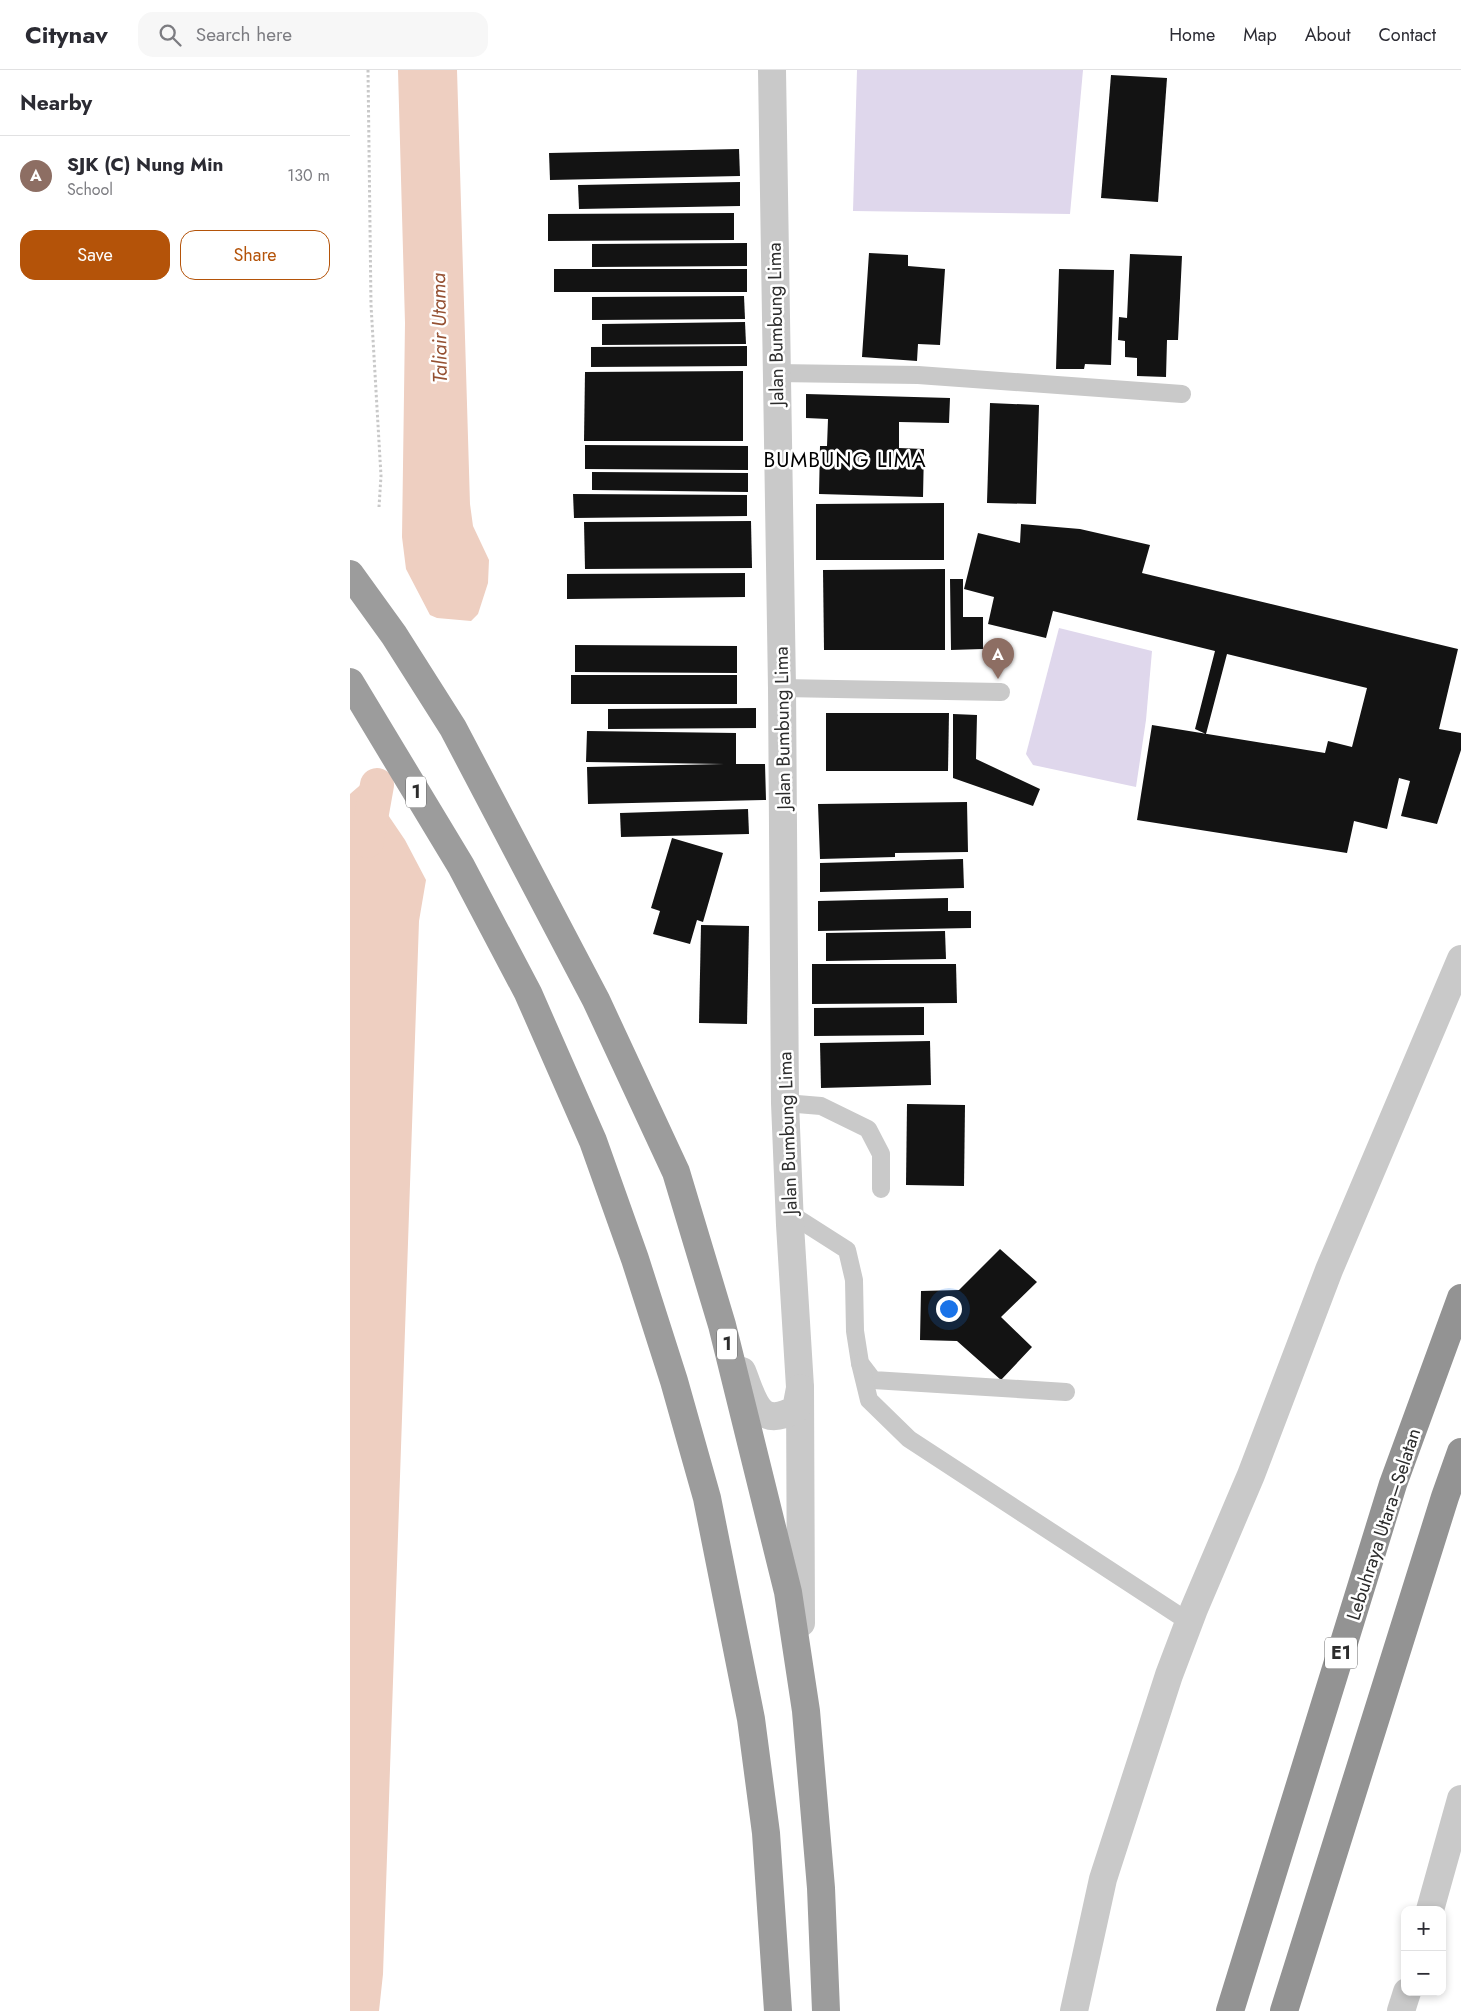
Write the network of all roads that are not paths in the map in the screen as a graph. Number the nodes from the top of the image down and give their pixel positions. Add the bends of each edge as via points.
1 (772, 70) edge
2 (776, 373) junction
3 (1182, 394) dead end
4 (350, 574) edge
5 (782, 688) junction
6 (1002, 692) dead end
7 (357, 700) edge
8 (1461, 959) edge
9 (785, 1102) junction
10 (881, 1189) dead end
11 (789, 1213) junction
12 (1461, 1298) edge
13 (722, 1325) junction
14 (860, 1363) junction
15 (800, 1386) junction
16 (1066, 1392) dead end
17 (1461, 1452) edge
18 (1189, 1622) junction
19 (806, 1712) junction
20 (1461, 1799) edge
21 (1431, 1906) edge
22 (1406, 1996) edge
23 (778, 2011) edge
24 (826, 2011) edge
25 (1074, 2011) edge
26 (1230, 2011) edge
27 (1284, 2011) edge
28 (1401, 2011) edge

1 - 2 street, Jalan Bumbung Lima
2 - 3 lane via 918,375
2 - 5 street, Jalan Bumbung Lima
4 - 13 highway, 1 via 394,635 453,728 596,1000 676,1172
5 - 6 lane
5 - 9 street, Jalan Bumbung Lima
7 - 23 highway, 1 via 461,866 528,993 593,1141 638,1268 705,1489 751,1719 766,1833
8 - 18 street via 1329,1270 1251,1475
9 - 10 lane via 821,1106 868,1129 881,1154
9 - 11 street, Jalan Bumbung Lima
11 - 14 lane via 847,1250 854,1280 855,1331
11 - 15 street, Jalan Bumbung Lima
12 - 26 highway, Lebuhraya Utara–Selatan / E1 via 1393,1484
13 - 15 street via 757,1409 768,1416 783,1416 796,1409
13 - 19 highway, 1 via 788,1592
14 - 16 lane via 873,1380
14 - 18 lane via 869,1400 909,1439
15 - 19 street via 800,1608
17 - 27 highway
18 - 25 street via 1148,1736 1103,1879
19 - 24 highway, 1 via 821,1888
20 - 21 street
22 - 28 street

